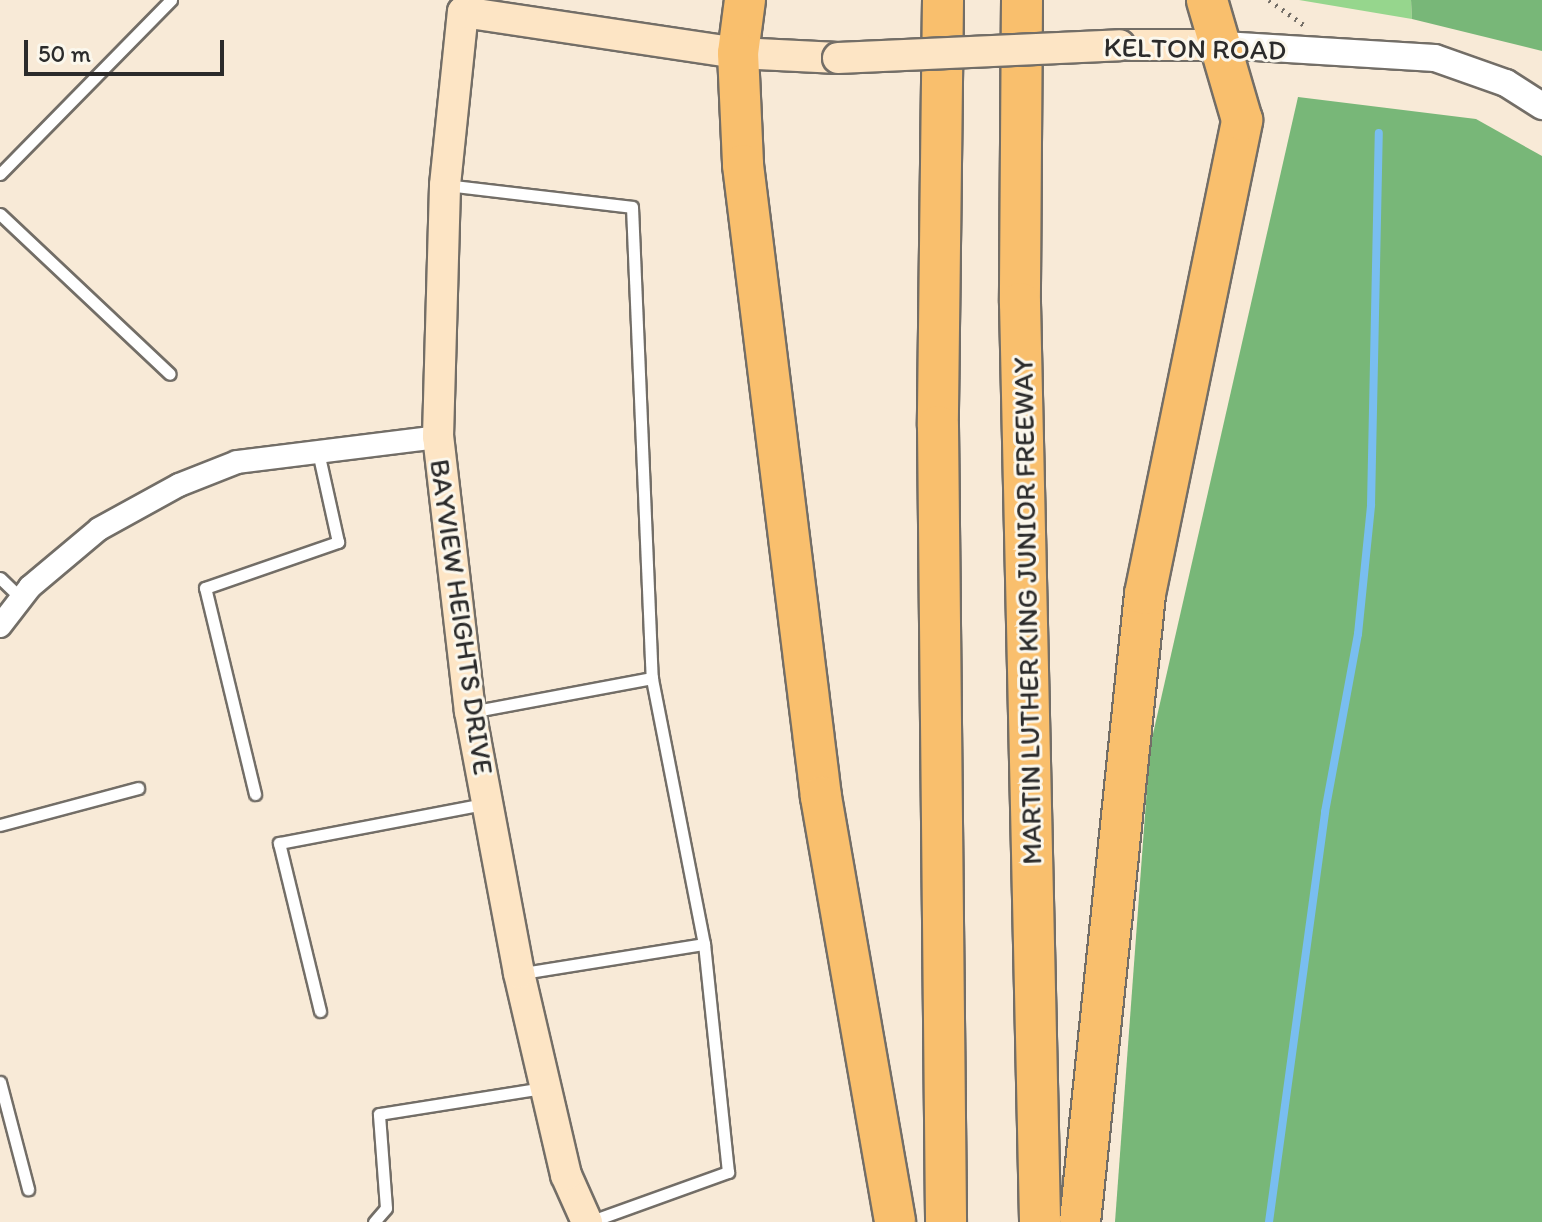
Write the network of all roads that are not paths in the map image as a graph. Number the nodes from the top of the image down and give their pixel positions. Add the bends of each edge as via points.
1 (171, 0) edge
2 (745, 0) edge
3 (943, 0) edge
4 (1022, 0) edge
5 (1207, 0) edge
6 (464, 6) edge
7 (1223, 45) junction
8 (738, 53) junction
9 (1542, 106) edge
10 (0, 174) edge
11 (445, 185) junction
12 (0, 214) edge
13 (170, 374) dead end
14 (438, 437) junction
15 (318, 452) junction
16 (0, 578) edge
17 (21, 598) junction
18 (0, 626) edge
19 (652, 678) junction
20 (470, 712) junction
21 (138, 788) dead end
22 (255, 794) dead end
23 (488, 803) junction
24 (0, 825) edge
25 (704, 944) junction
26 (519, 973) junction
27 (320, 1011) dead end
28 (0, 1082) edge
29 (547, 1087) junction
30 (28, 1189) dead end
31 (374, 1222) edge
32 (588, 1222) edge
33 (895, 1222) edge
34 (946, 1222) edge
35 (1040, 1222) edge
36 (1080, 1222) edge

1 - 10 lane
2 - 8 highway
3 - 34 highway via 938,442
4 - 35 highway, MARTIN LUTHER KING JUNIOR FREEWAY via 1020,303
5 - 7 highway
6 - 8 main road, KELTON ROAD
6 - 11 main road, BAYVIEW HEIGHTS DRIVE
7 - 8 main road, KELTON ROAD, bridge via 838,58
7 - 9 street, KELTON ROAD via 1435,58 1506,83
7 - 36 highway via 1242,120 1145,594
8 - 33 highway via 743,165 821,797
11 - 14 main road, BAYVIEW HEIGHTS DRIVE
11 - 19 lane via 632,207
12 - 13 lane
14 - 15 street
14 - 20 main road, BAYVIEW HEIGHTS DRIVE
15 - 17 street via 237,462 179,485 99,529
15 - 22 lane via 338,542 205,588
16 - 17 lane
17 - 18 street
19 - 20 lane
19 - 25 lane
20 - 23 main road, BAYVIEW HEIGHTS DRIVE
21 - 24 lane
23 - 26 main road, BAYVIEW HEIGHTS DRIVE
23 - 27 lane via 279,843
25 - 26 lane
25 - 32 lane via 728,1172
26 - 29 main road, BAYVIEW HEIGHTS DRIVE
28 - 30 lane
29 - 31 lane via 379,1114 386,1208
29 - 32 main road, BAYVIEW HEIGHTS DRIVE via 566,1175

